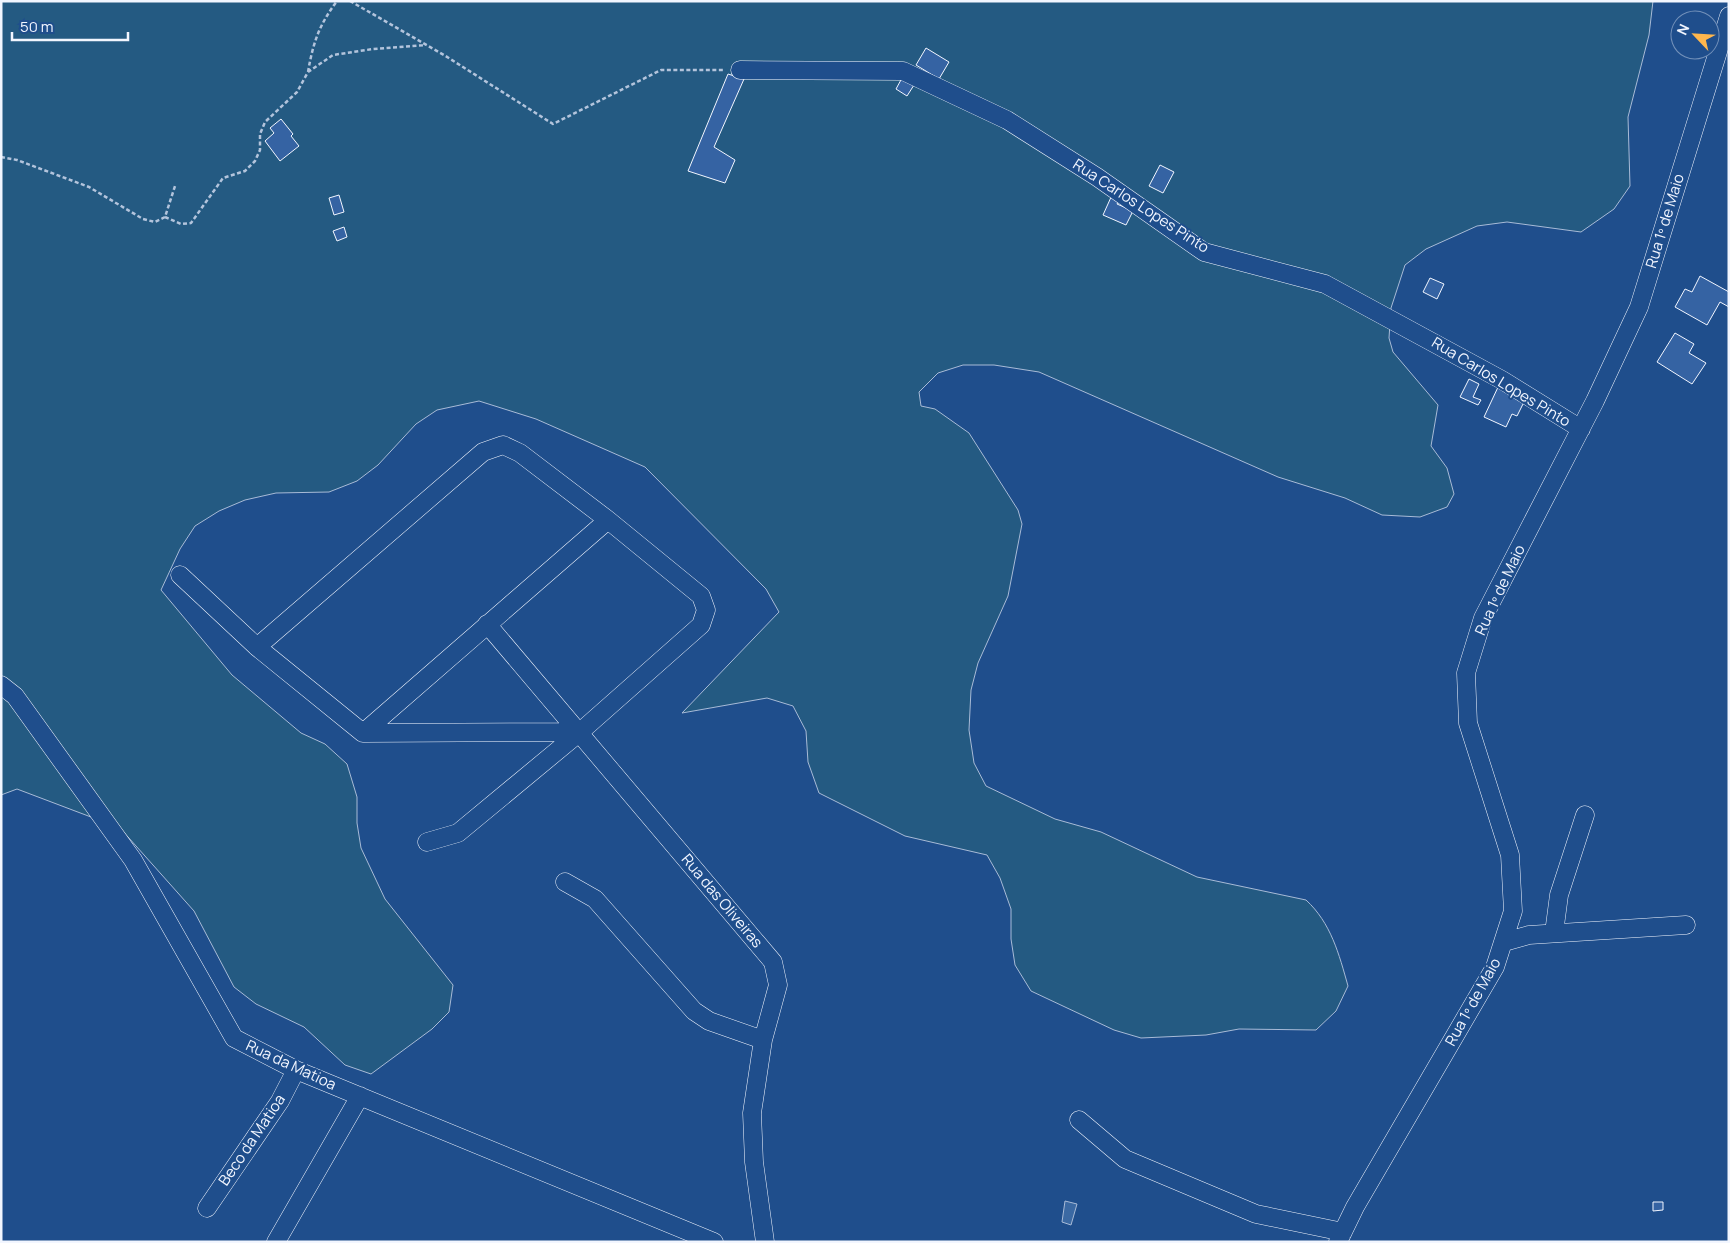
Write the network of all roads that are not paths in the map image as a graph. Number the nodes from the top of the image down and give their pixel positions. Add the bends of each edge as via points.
1 (1729, 16) edge
2 (740, 70) road end
3 (1581, 429) junction
4 (608, 520) junction
5 (180, 575) dead end
6 (487, 624) junction
7 (258, 647) junction
8 (1, 685) edge
9 (580, 732) junction
10 (363, 733) junction
11 (1585, 815) dead end
12 (427, 842) dead end
13 (565, 882) dead end
14 (1686, 924) dead end
15 (1554, 933) junction
16 (1504, 942) junction
17 (763, 1040) junction
18 (296, 1070) junction
19 (360, 1096) junction
20 (1079, 1120) dead end
21 (207, 1208) dead end
22 (1341, 1237) edge
23 (276, 1242) edge
24 (714, 1242) edge
25 (764, 1242) edge

1 - 3 street, Rua 1º de Maio via 1639,307
2 - 3 street, Rua Carlos Lopes Pinto via 902,71 1007,120 1097,177 1204,252 1325,284 1502,380
3 - 16 street, Rua 1º de Maio via 1483,618 1466,673 1468,723 1510,855 1513,911
4 - 6 street
4 - 7 street via 520,453 503,445 484,452
4 - 9 street via 701,596 706,610 702,625
5 - 7 street
6 - 9 street, Rua das Oliveiras
6 - 10 street
7 - 10 street
8 - 18 street, Rua da Matioa via 15,696 134,860 234,1038
9 - 10 street
9 - 12 street via 458,833
9 - 17 street, Rua das Oliveiras via 773,962 778,985
11 - 15 street via 1559,895
13 - 17 street via 595,899 694,1011 708,1021
14 - 15 street
15 - 16 street
16 - 22 street, Rua 1º de Maio via 1495,967
17 - 25 street, Rua das Oliveiras via 752,1113 754,1162
18 - 19 street, Rua da Matioa
18 - 21 street, Beco da Matioa via 280,1101
19 - 23 street
19 - 24 street, Rua da Matioa
20 - 22 street via 1125,1159 1256,1214

